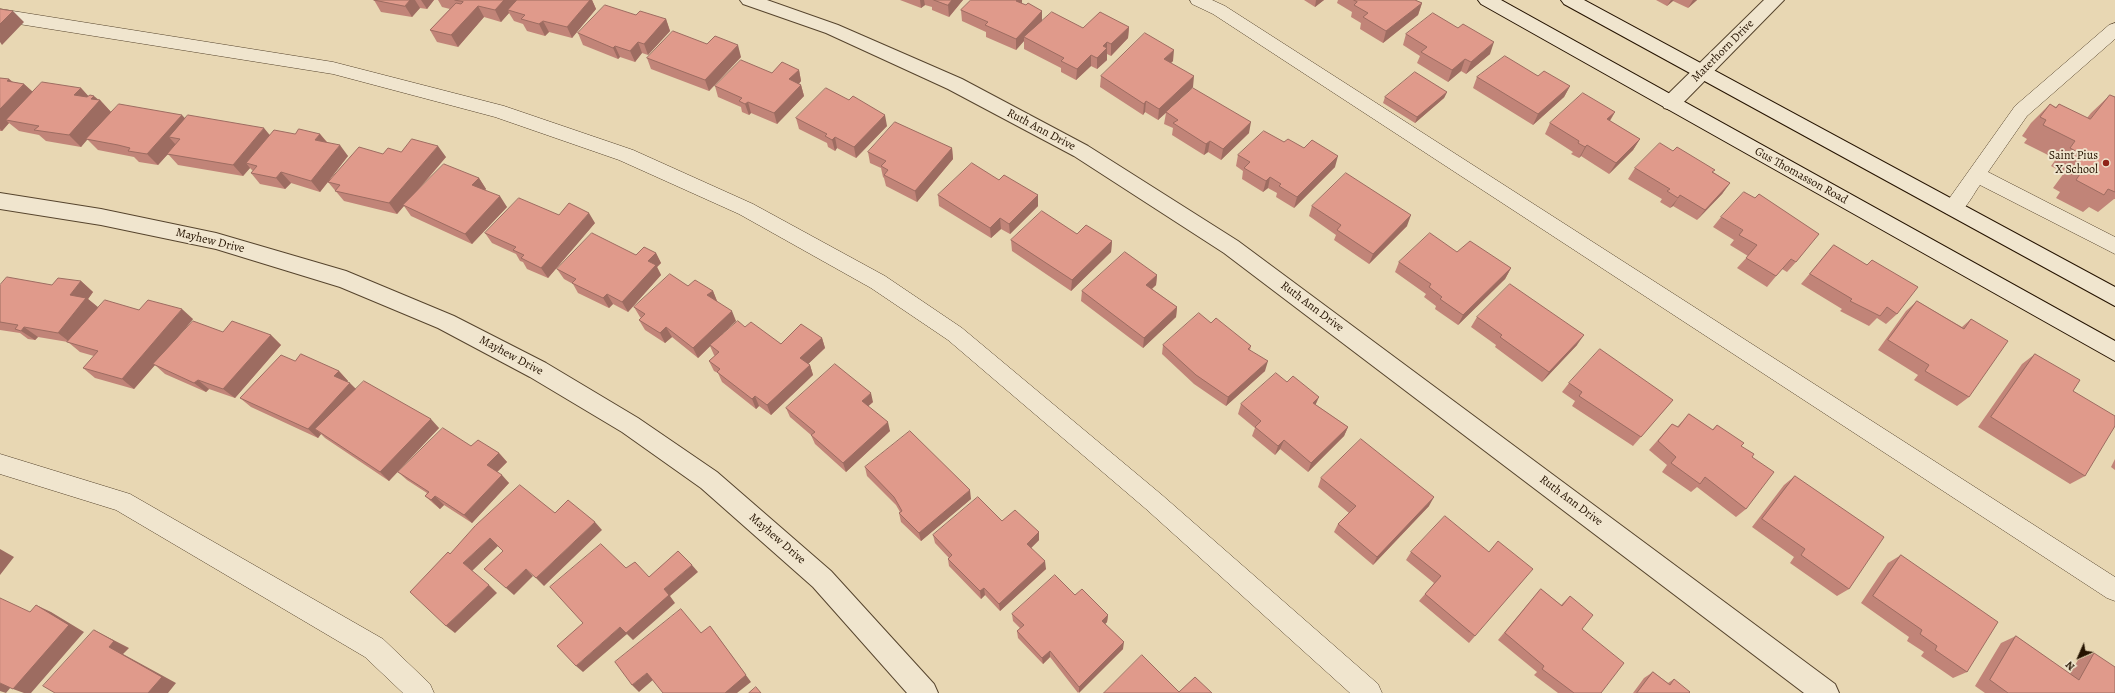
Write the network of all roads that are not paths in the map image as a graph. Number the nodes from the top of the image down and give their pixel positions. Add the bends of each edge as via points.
1 (750, 0) edge
2 (1198, 0) edge
3 (1487, 0) edge
4 (1570, 0) edge
5 (1775, 0) edge
6 (0, 15) edge
7 (2115, 29) edge
8 (1702, 72) junction
9 (1671, 103) junction
10 (1976, 174) junction
11 (0, 201) edge
12 (1953, 208) junction
13 (2115, 246) edge
14 (2115, 297) edge
15 (2115, 352) edge
16 (0, 464) edge
17 (2115, 590) edge
18 (421, 693) edge
19 (925, 693) edge
20 (1369, 693) edge
21 (1826, 693) edge

1 - 21 street, Ruth Ann Drive via 832,29 955,84 1081,151 1231,246
2 - 17 lane via 1219,10
3 - 9 street, Gus Thomasson Road
4 - 8 street
5 - 8 street, Materhorn Drive
6 - 20 lane via 333,68 491,109 626,155 746,209 878,282 954,334 1154,502
7 - 10 lane via 2021,111
8 - 9 street, Materhorn Drive
8 - 12 street
9 - 15 street, Gus Thomasson Road
10 - 12 lane
10 - 13 lane
11 - 19 street, Mayhew Drive via 102,217 216,241 346,280 446,322 538,370 630,425 710,480 822,579
12 - 14 street
16 - 18 lane via 122,501 374,648

